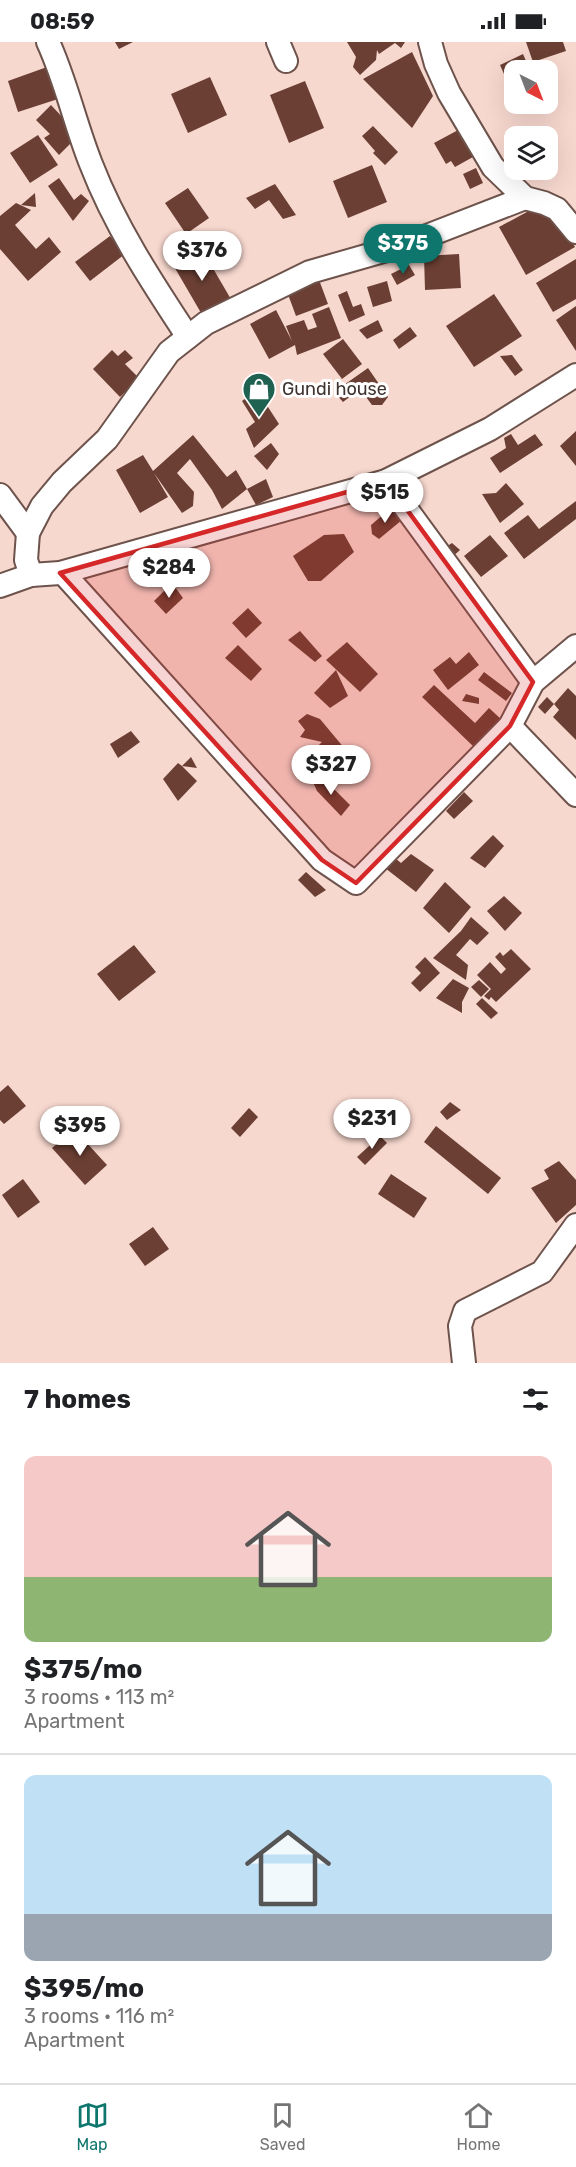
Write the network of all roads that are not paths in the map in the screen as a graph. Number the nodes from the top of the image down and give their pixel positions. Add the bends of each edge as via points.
1 (48, 42) edge
2 (430, 42) edge
3 (525, 198) junction
4 (576, 232) edge
5 (188, 337) junction
6 (576, 375) edge
7 (386, 481) junction
8 (0, 495) edge
9 (28, 533) junction
10 (60, 573) junction
11 (31, 575) junction
12 (0, 586) edge
13 (576, 646) edge
14 (533, 682) junction
15 (510, 726) junction
16 (576, 795) edge
17 (576, 1225) edge
18 (464, 1363) edge

1 - 5 street via 111,211
2 - 3 street via 436,64 468,127 493,167
3 - 4 street via 557,209
3 - 5 street via 401,246 310,272 206,323
5 - 9 street via 169,352 107,439 42,506
6 - 7 street via 490,429
7 - 10 street
7 - 14 street
8 - 9 street
9 - 11 street via 26,560
10 - 11 street
10 - 15 street via 322,860 356,883
11 - 12 street
13 - 14 street
14 - 15 street
15 - 16 street
17 - 18 street via 542,1272 465,1311 460,1326

